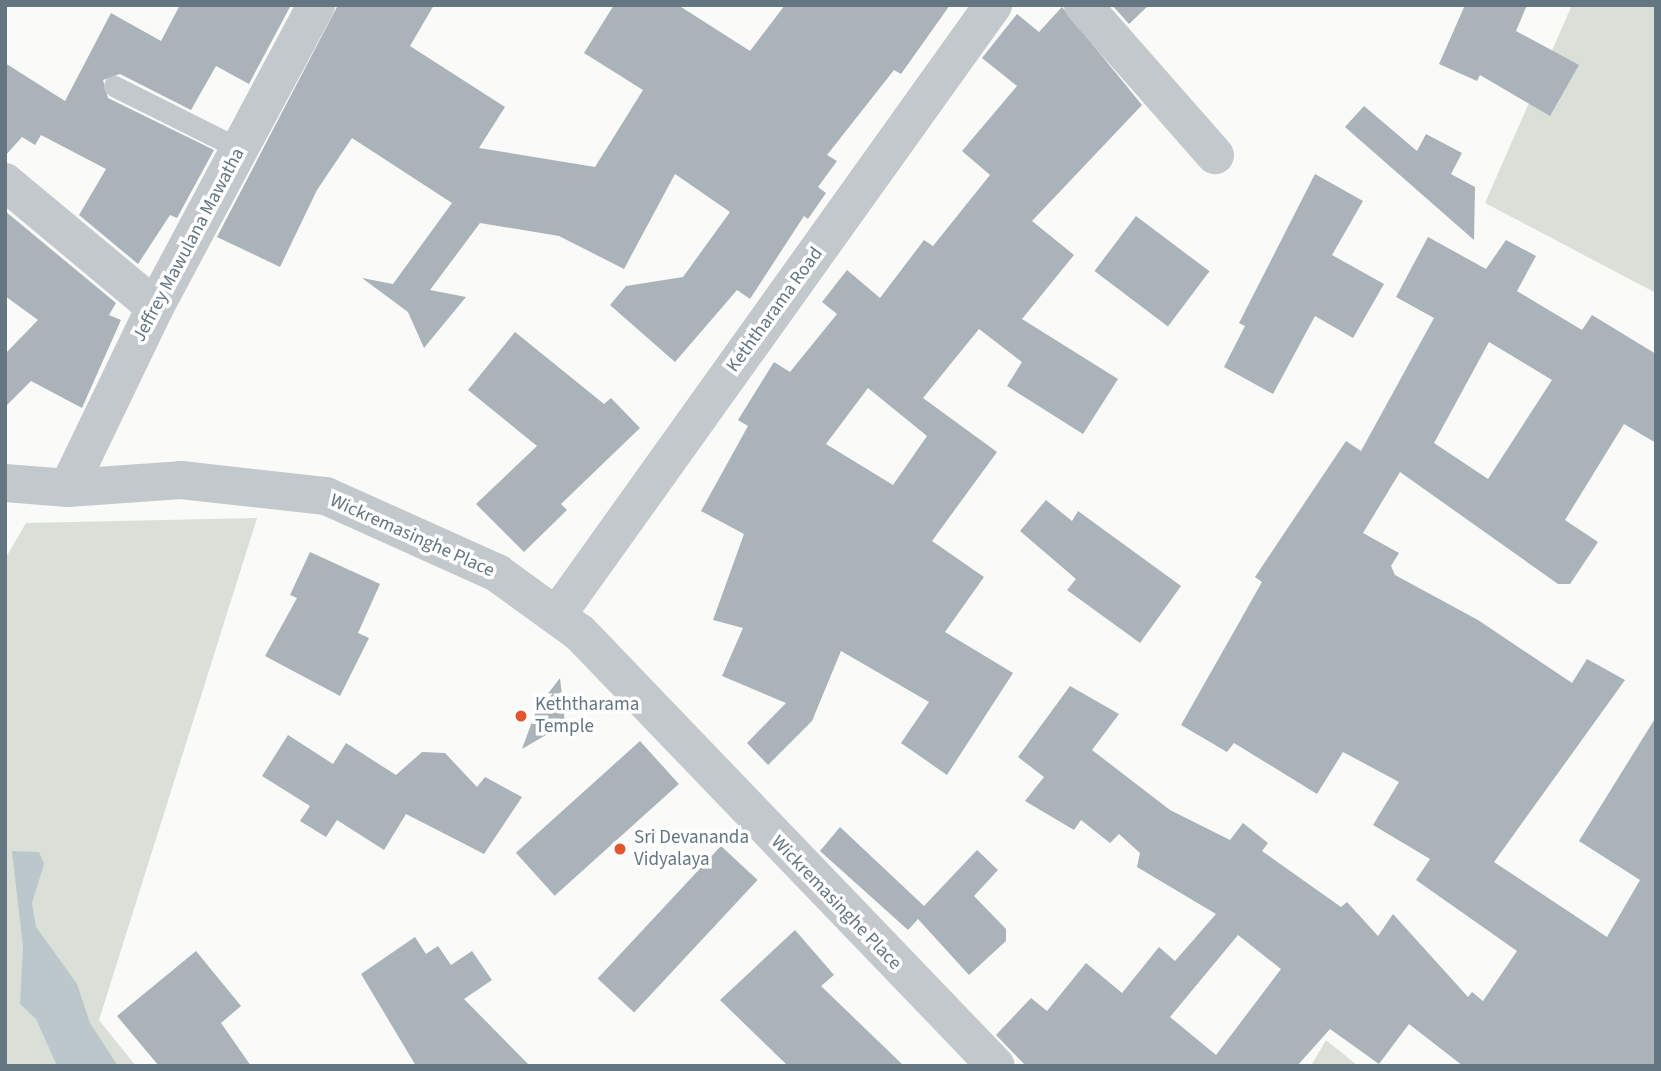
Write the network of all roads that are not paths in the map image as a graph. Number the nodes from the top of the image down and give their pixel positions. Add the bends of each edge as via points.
1 (316, 5) edge
2 (993, 5) edge
3 (1083, 5) edge
4 (114, 86) dead end
5 (240, 149) junction
6 (1215, 155) dead end
7 (5, 182) edge
8 (155, 307) junction
9 (5, 483) edge
10 (68, 488) junction
11 (557, 615) junction
12 (996, 1066) edge

1 - 5 street, Jeffrey Mawulana Mawatha
2 - 11 street, Keththarama Road
3 - 6 street
4 - 5 lane
5 - 8 street, Jeffrey Mawulana Mawatha
7 - 8 street
8 - 10 street, Jeffrey Mawulana Mawatha
9 - 10 street, Wickremasinghe Place
10 - 11 street, Wickremasinghe Place via 181,480 326,496 497,573
11 - 12 street, Wickremasinghe Place

